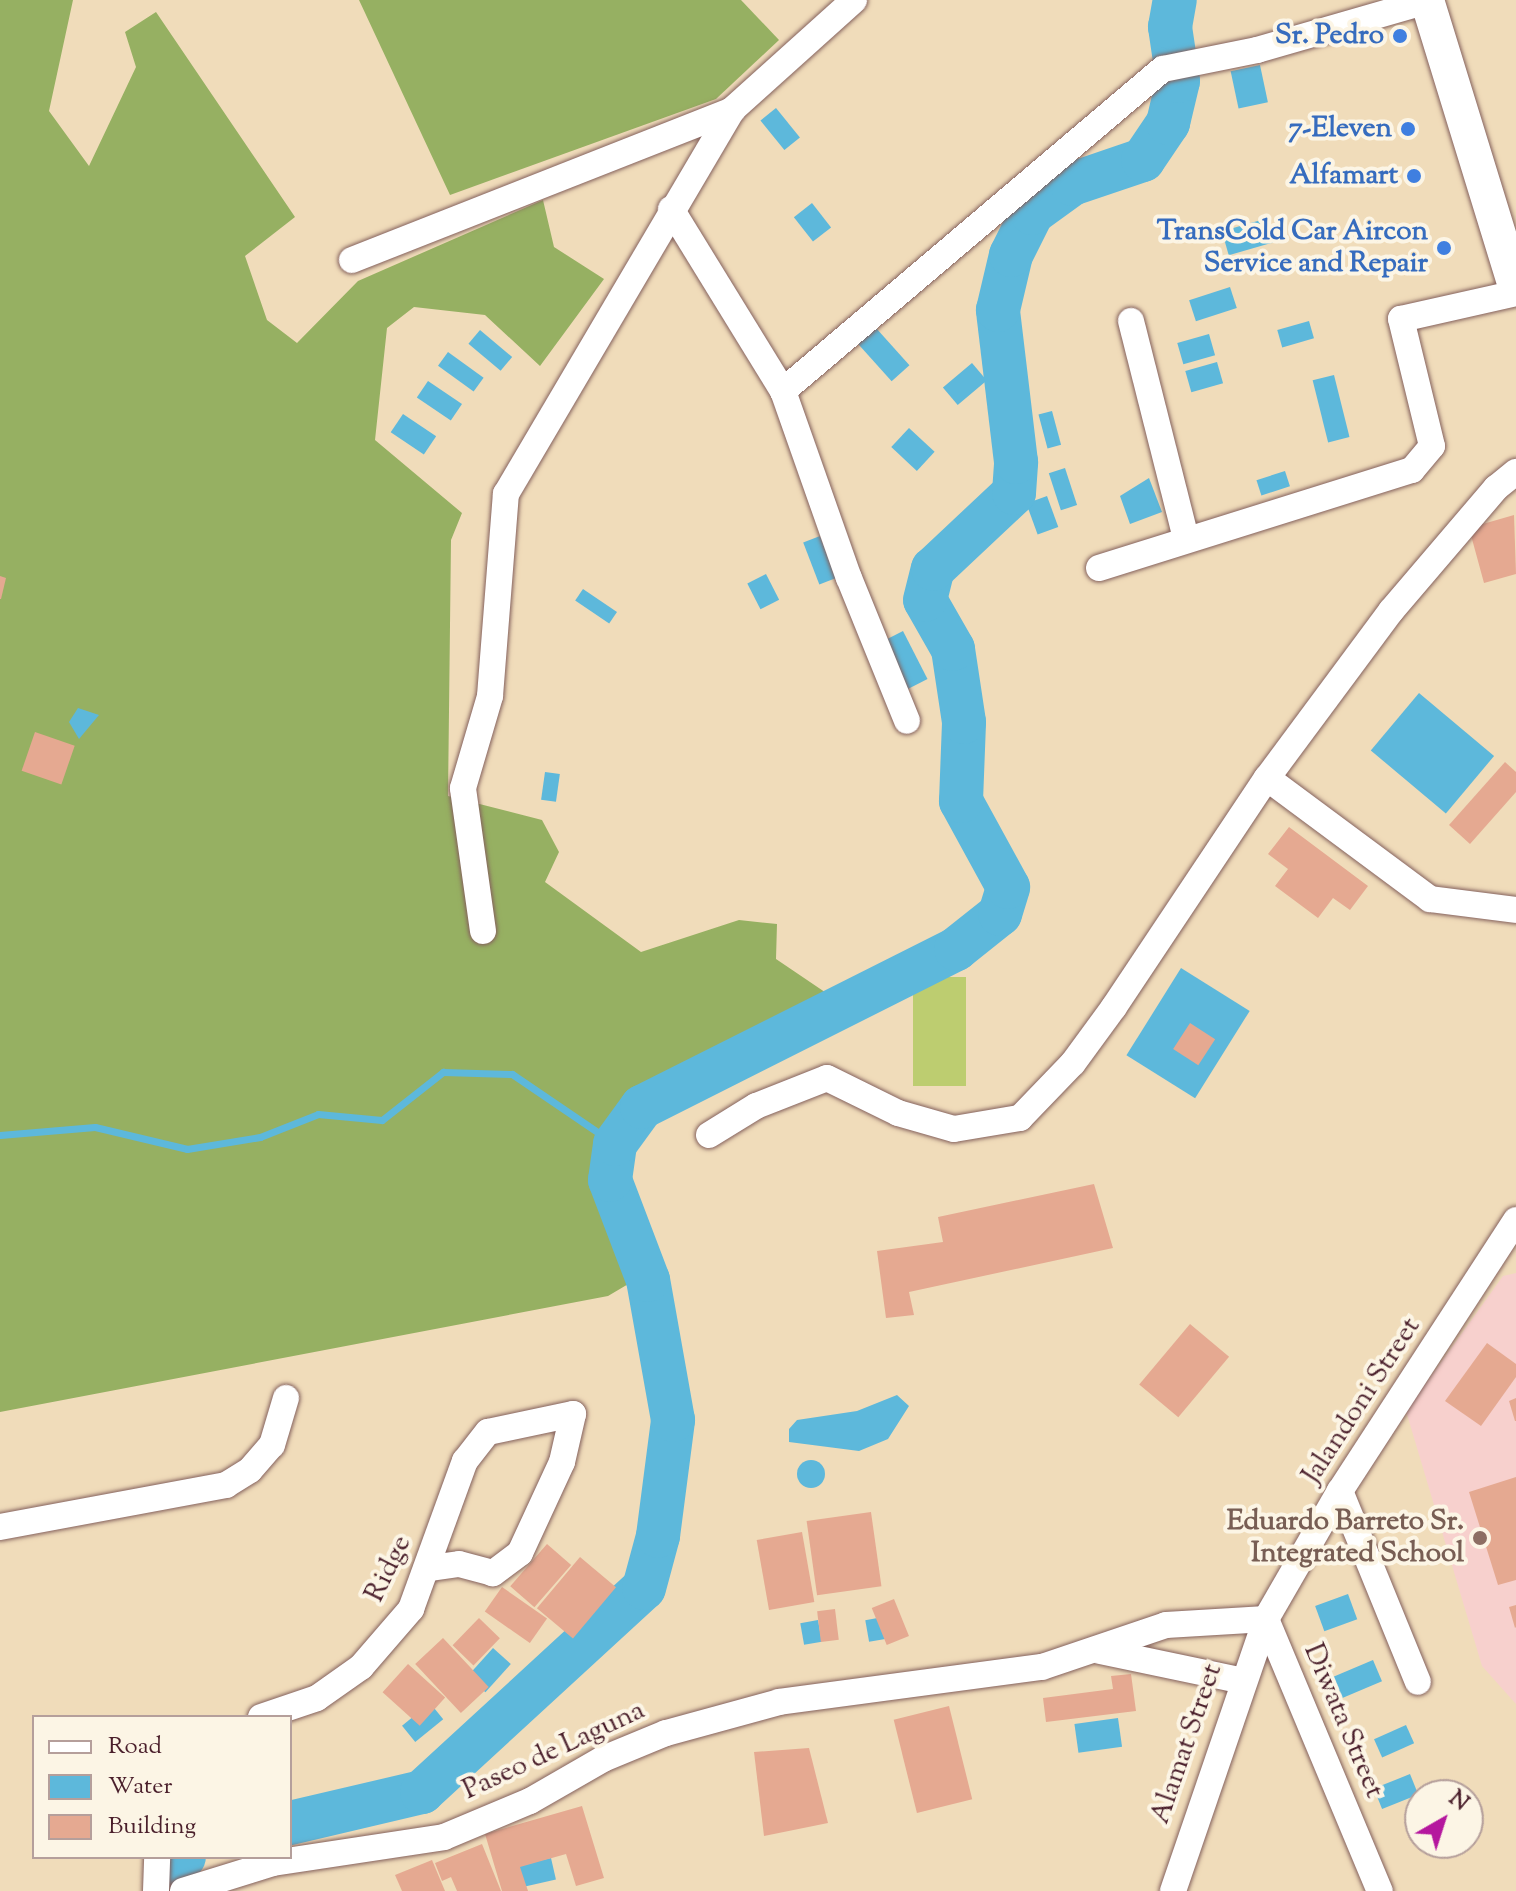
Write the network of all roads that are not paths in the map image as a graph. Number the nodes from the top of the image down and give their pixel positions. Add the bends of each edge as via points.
1 (854, 0) edge
2 (1427, 0) edge
3 (732, 110) junction
4 (671, 209) junction
5 (352, 260) dead end
6 (1516, 291) edge
7 (1131, 321) dead end
8 (783, 391) junction
9 (1516, 472) edge
10 (1186, 539) junction
11 (1099, 568) dead end
12 (907, 721) dead end
13 (1267, 778) junction
14 (1516, 910) edge
15 (483, 931) dead end
16 (709, 1135) dead end
17 (1516, 1220) edge
18 (286, 1398) dead end
19 (1340, 1491) junction
20 (0, 1527) edge
21 (429, 1568) junction
22 (1266, 1619) junction
23 (1096, 1651) junction
24 (1243, 1681) junction
25 (1418, 1682) dead end
26 (267, 1715) edge
27 (157, 1859) edge
28 (156, 1891) edge
29 (183, 1891) edge
30 (1173, 1891) edge
31 (1380, 1891) edge

1 - 3 street
2 - 6 main road
2 - 8 street via 1257,50 1173,66
3 - 4 street
3 - 5 street
4 - 8 street
4 - 15 street via 506,494 490,696 463,788
6 - 10 street via 1401,319 1432,446 1412,470
7 - 10 street
8 - 12 street
9 - 13 street via 1496,488 1391,611
10 - 11 street
13 - 14 street via 1430,899
13 - 16 street via 1114,1007 1073,1063 1020,1118 954,1129 898,1113 827,1078 756,1106
17 - 19 street, Jalandoni Street
18 - 20 street via 272,1445 250,1470 226,1485
19 - 22 street, Jalandoni Street
19 - 25 street
21 - 21 street, Ridge via 465,1461 488,1432 573,1414 562,1462 520,1553 493,1573 459,1564
21 - 26 street, Ridge via 411,1609 361,1667 317,1698
22 - 23 street, Paseo de Laguna via 1166,1625
22 - 24 street, Alamat Street
22 - 31 street, Diwata Street
23 - 24 street, Paseo de Laguna
23 - 29 street, Paseo de Laguna via 974,1680 779,1702 666,1733 444,1837 273,1863
24 - 30 street, Alamat Street
27 - 28 street

